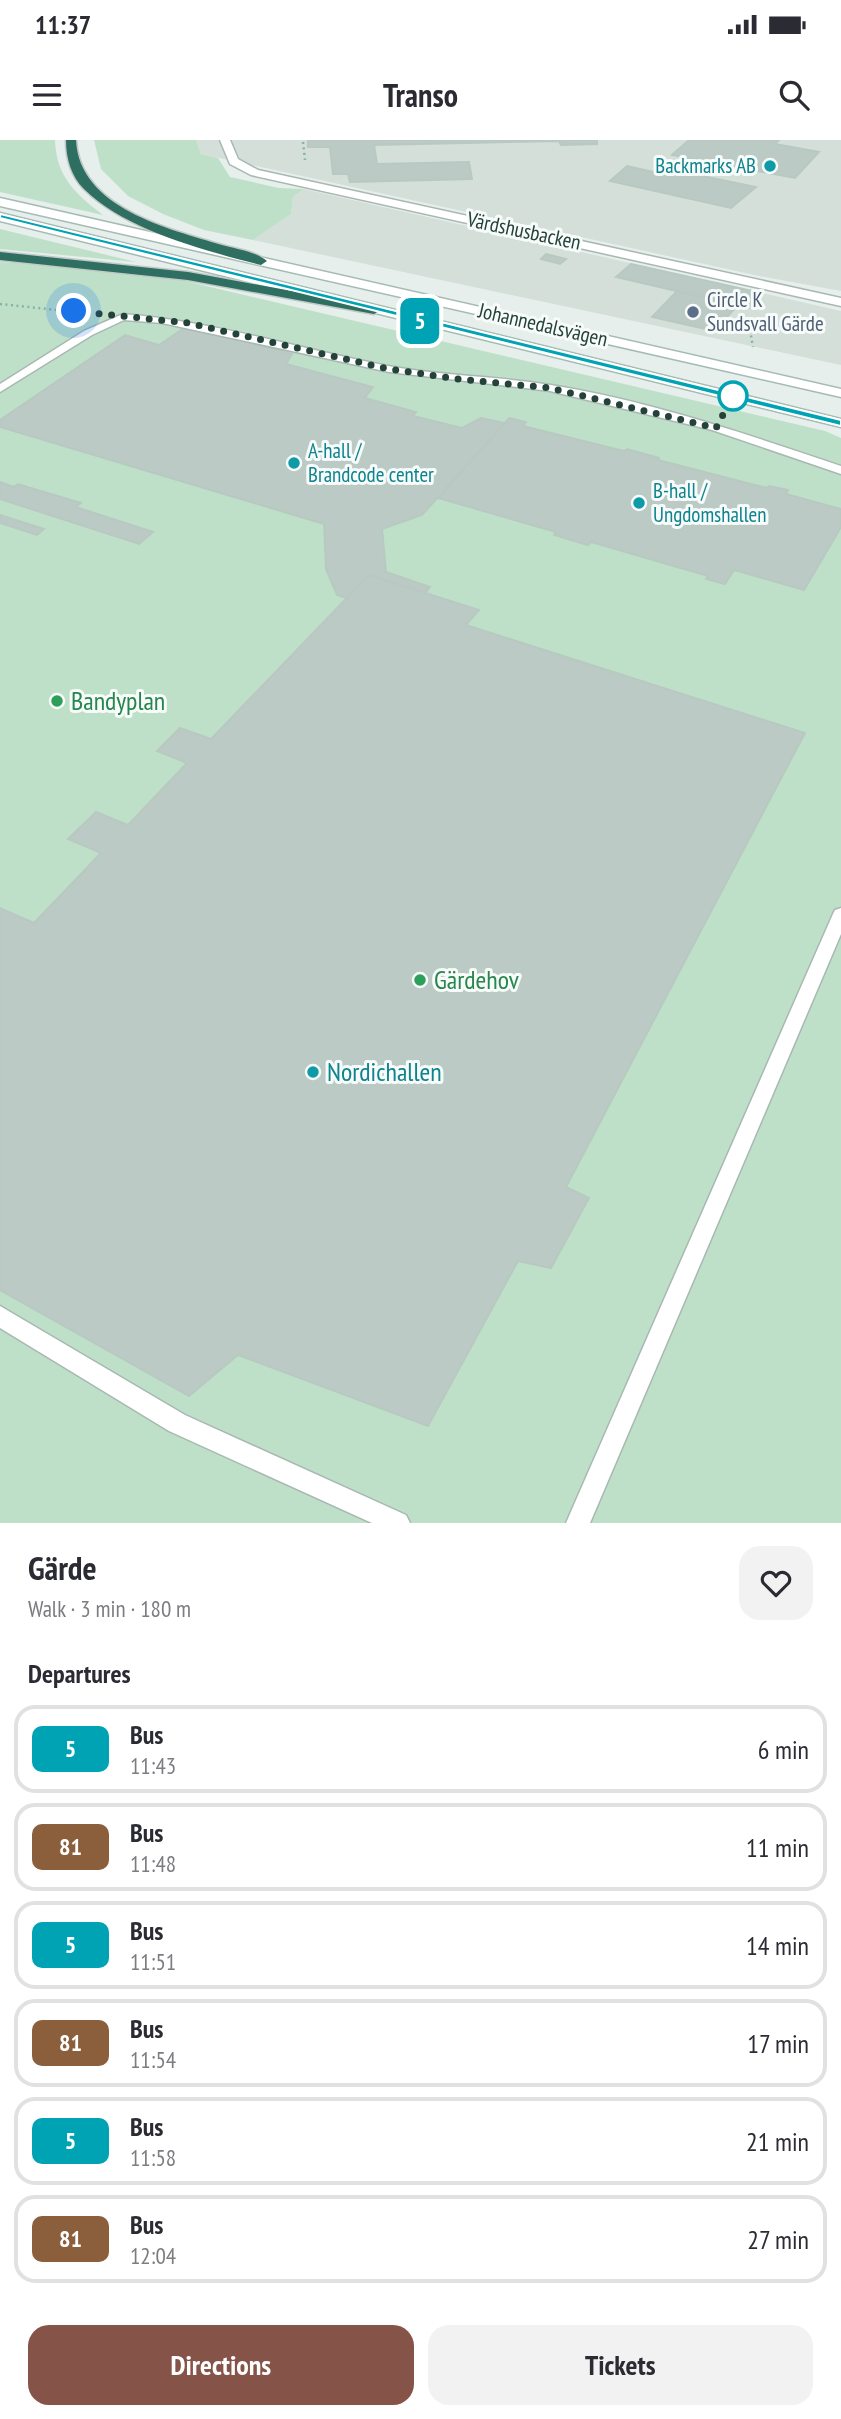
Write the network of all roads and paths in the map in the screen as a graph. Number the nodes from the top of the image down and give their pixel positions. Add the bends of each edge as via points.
1 (71, 140) edge
2 (225, 140) edge
3 (0, 202) edge
4 (0, 217) edge
5 (0, 256) edge
6 (261, 261) junction
7 (841, 302) edge
8 (0, 304) edge
9 (374, 310) junction
10 (123, 317) junction
11 (0, 389) edge
12 (841, 393) edge
13 (841, 423) edge
14 (841, 470) edge
15 (841, 914) edge
16 (0, 1316) edge
17 (398, 1523) edge
18 (578, 1523) edge

1 - 6 highway via 75,168 97,196 141,223
2 - 7 main road, Värdshusbacken via 233,162 255,173
3 - 6 main road, Johannedalsvägen
4 - 9 main road, Johannedalsvägen
5 - 9 highway via 188,276
6 - 12 main road, Johannedalsvägen
8 - 10 path
9 - 13 main road, Johannedalsvägen
10 - 11 lane via 88,332
10 - 14 lane via 188,323 389,369 550,388 716,428
15 - 18 lane
16 - 17 lane via 177,1423

